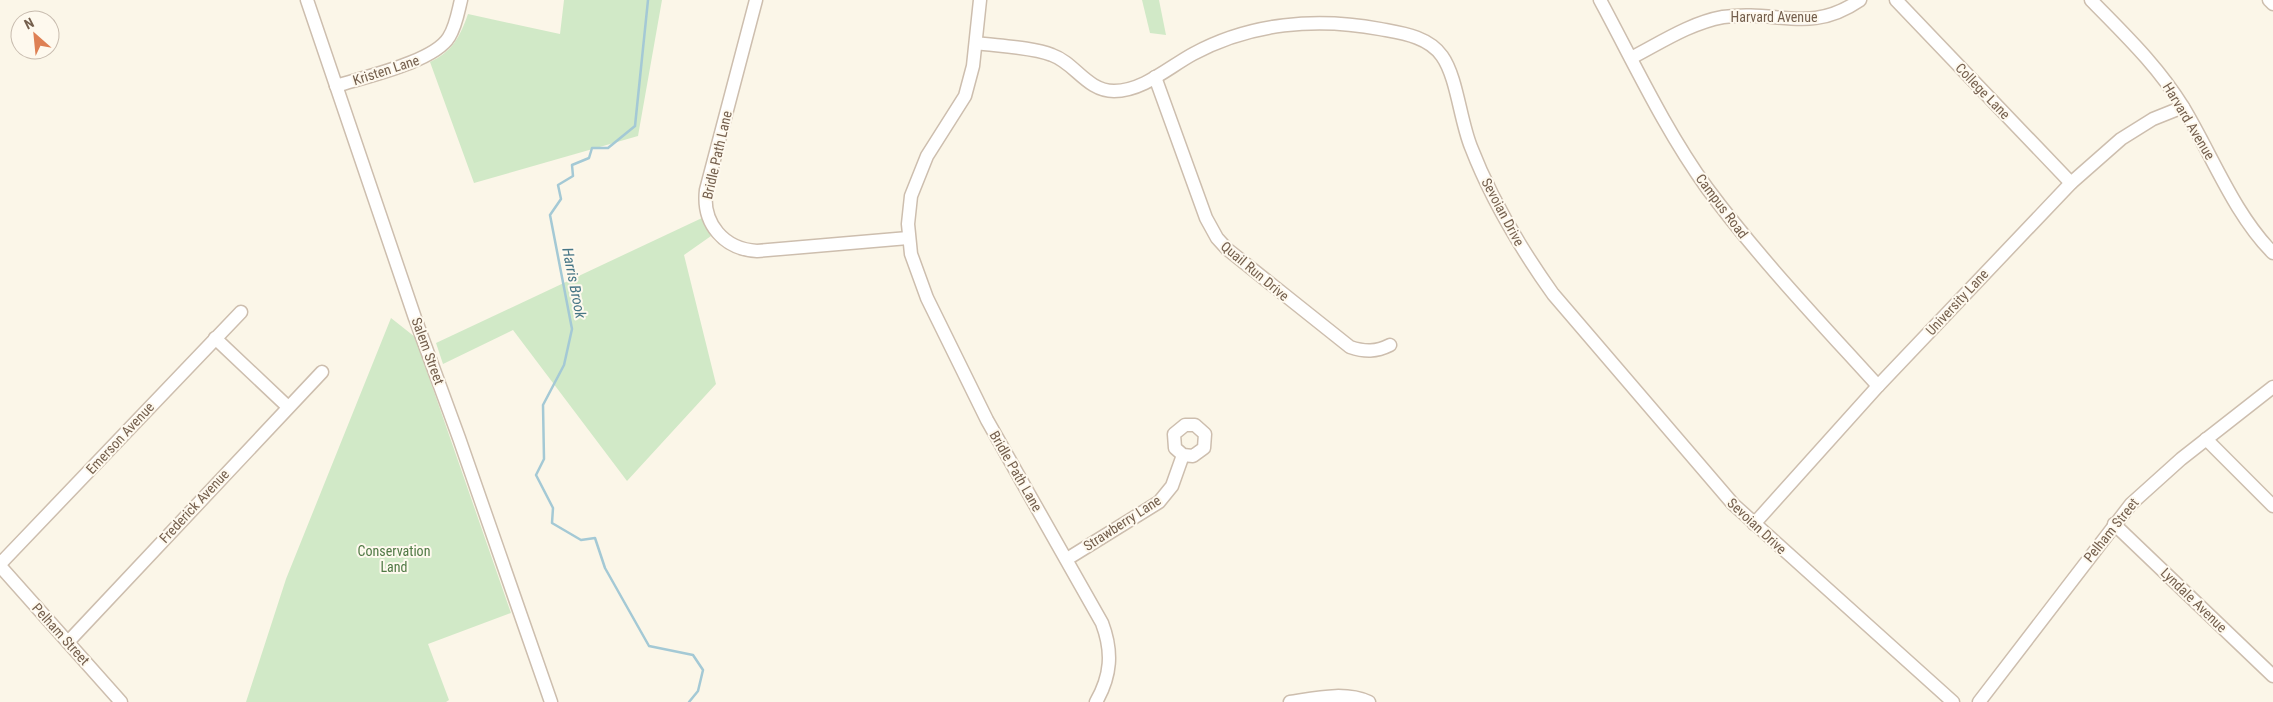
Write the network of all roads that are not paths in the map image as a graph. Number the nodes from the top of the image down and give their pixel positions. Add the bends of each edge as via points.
1 (306, 0) edge
2 (461, 0) edge
3 (756, 0) edge
4 (980, 0) edge
5 (1600, 0) edge
6 (1860, 0) edge
7 (1896, 0) edge
8 (2091, 0) edge
9 (2269, 0) edge
10 (2273, 4) edge
11 (976, 43) junction
12 (1631, 58) junction
13 (1154, 77) junction
14 (336, 86) junction
15 (2182, 107) junction
16 (2070, 183) junction
17 (908, 238) junction
18 (2273, 253) edge
19 (241, 312) dead end
20 (215, 338) junction
21 (1390, 345) dead end
22 (322, 372) dead end
23 (1878, 386) junction
24 (2273, 388) edge
25 (288, 407) junction
26 (2206, 438) junction
27 (1183, 455) dead end
28 (2273, 506) edge
29 (1754, 524) junction
30 (2114, 524) junction
31 (1067, 559) junction
32 (0, 565) edge
33 (68, 642) junction
34 (2273, 676) edge
35 (122, 702) edge
36 (551, 702) edge
37 (1096, 702) edge
38 (1290, 702) edge
39 (1369, 702) edge
40 (1953, 702) edge
41 (1979, 702) edge

1 - 14 street, Salem Street
2 - 14 street, Kristen Lane via 449,38 430,55
3 - 17 street, Bridle Path Lane via 706,190 705,206 714,230 733,246 757,251
4 - 11 street, Bridle Path Lane
5 - 12 street, Campus Road
6 - 12 street, Harvard Avenue via 1836,14 1812,20 1749,15 1720,18 1681,32
7 - 16 street, College Lane
8 - 15 street, Harvard Avenue via 2156,67
9 - 10 street
11 - 13 street, Sevoian Drive via 1053,55 1092,84 1106,90 1127,89
11 - 17 street, Bridle Path Lane via 966,96 927,156 915,182
12 - 23 street, Campus Road via 1678,144 1706,187 1750,243
13 - 21 street, Quail Run Drive via 1206,218 1221,244 1350,347 1375,351
13 - 29 street, Sevoian Drive via 1192,54 1226,39 1260,29 1297,24 1331,22 1363,26 1410,35 1430,45 1446,62 1477,162 1538,274 1717,488
14 - 36 street, Salem Street
15 - 16 street, University Lane via 2153,119 2121,139
15 - 18 street, Harvard Avenue via 2255,235
16 - 23 street, University Lane
17 - 31 street, Bridle Path Lane via 915,269 948,342 992,428
19 - 20 street, Emerson Avenue
20 - 25 street
20 - 32 street, Emerson Avenue
22 - 25 street, Frederick Avenue
23 - 29 street, University Lane
24 - 26 street, Pelham Street
25 - 33 street, Frederick Avenue
26 - 28 street
26 - 30 street, Pelham Street via 2147,488
27 - 31 street, Strawberry Lane via 1172,486 1159,502
29 - 40 street, Sevoian Drive
30 - 34 street, Lyndale Avenue
30 - 41 street, Pelham Street
31 - 37 street, Bridle Path Lane via 1094,606 1108,640 1110,669
32 - 33 street, Pelham Street
33 - 35 street, Pelham Street
38 - 39 street via 1343,696

